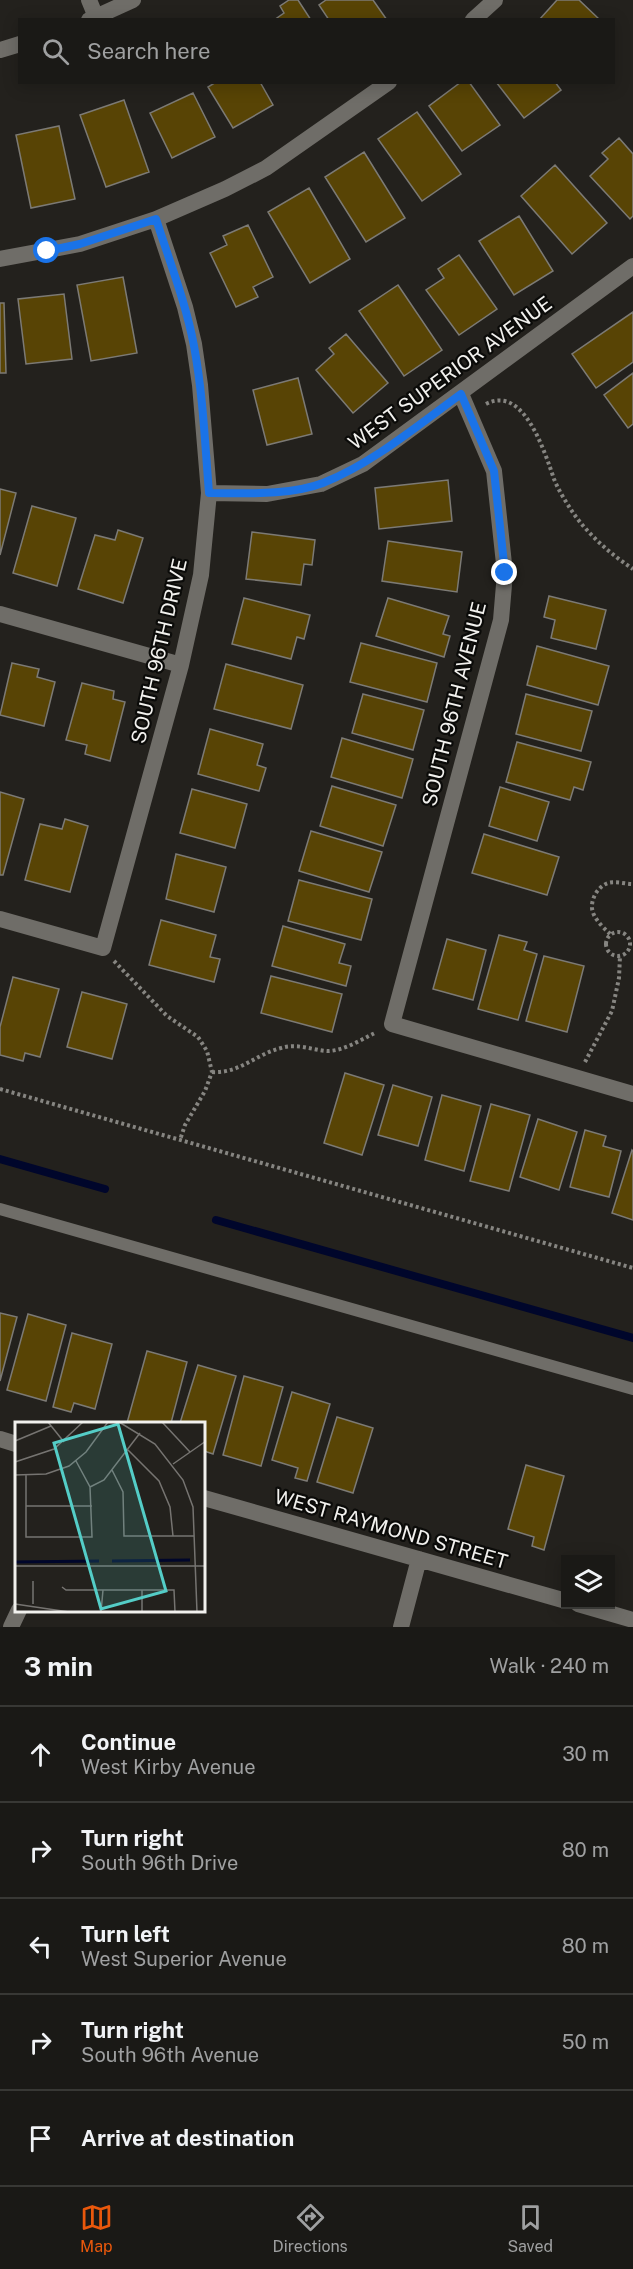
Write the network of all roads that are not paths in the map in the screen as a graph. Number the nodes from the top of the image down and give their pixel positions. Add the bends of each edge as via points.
1 (89, 0) edge
2 (133, 0) edge
3 (495, 0) edge
4 (92, 18) edge
5 (475, 18) edge
6 (18, 45) edge
7 (0, 50) edge
8 (386, 84) edge
9 (156, 219) junction
10 (0, 259) edge
11 (633, 266) edge
12 (461, 394) junction
13 (209, 493) junction
14 (0, 614) edge
15 (181, 666) junction
16 (0, 919) edge
17 (633, 1094) edge
18 (0, 1209) edge
19 (633, 1389) edge
20 (0, 1439) edge
21 (15, 1444) edge
22 (206, 1499) edge
23 (419, 1559) junction
24 (561, 1600) edge
25 (593, 1609) edge
26 (18, 1612) edge
27 (633, 1620) edge
28 (11, 1627) edge
29 (400, 1627) edge

1 - 4 street
2 - 4 street
3 - 5 street
6 - 7 street
8 - 9 street via 267,168
9 - 10 street via 80,244
9 - 13 street, SOUTH 96TH DRIVE via 194,344
11 - 12 street, WEST SUPERIOR AVENUE
12 - 13 street, WEST SUPERIOR AVENUE via 363,464 321,484 267,494
12 - 17 street, SOUTH 96TH AVENUE via 494,471 505,573 501,620 392,1024
13 - 15 street, SOUTH 96TH DRIVE via 201,575
14 - 15 street
15 - 16 street, SOUTH 96TH DRIVE via 103,948
18 - 19 lane
20 - 21 street
22 - 23 street, WEST RAYMOND STREET
23 - 24 street, WEST RAYMOND STREET
23 - 29 street
25 - 27 street
26 - 28 street

